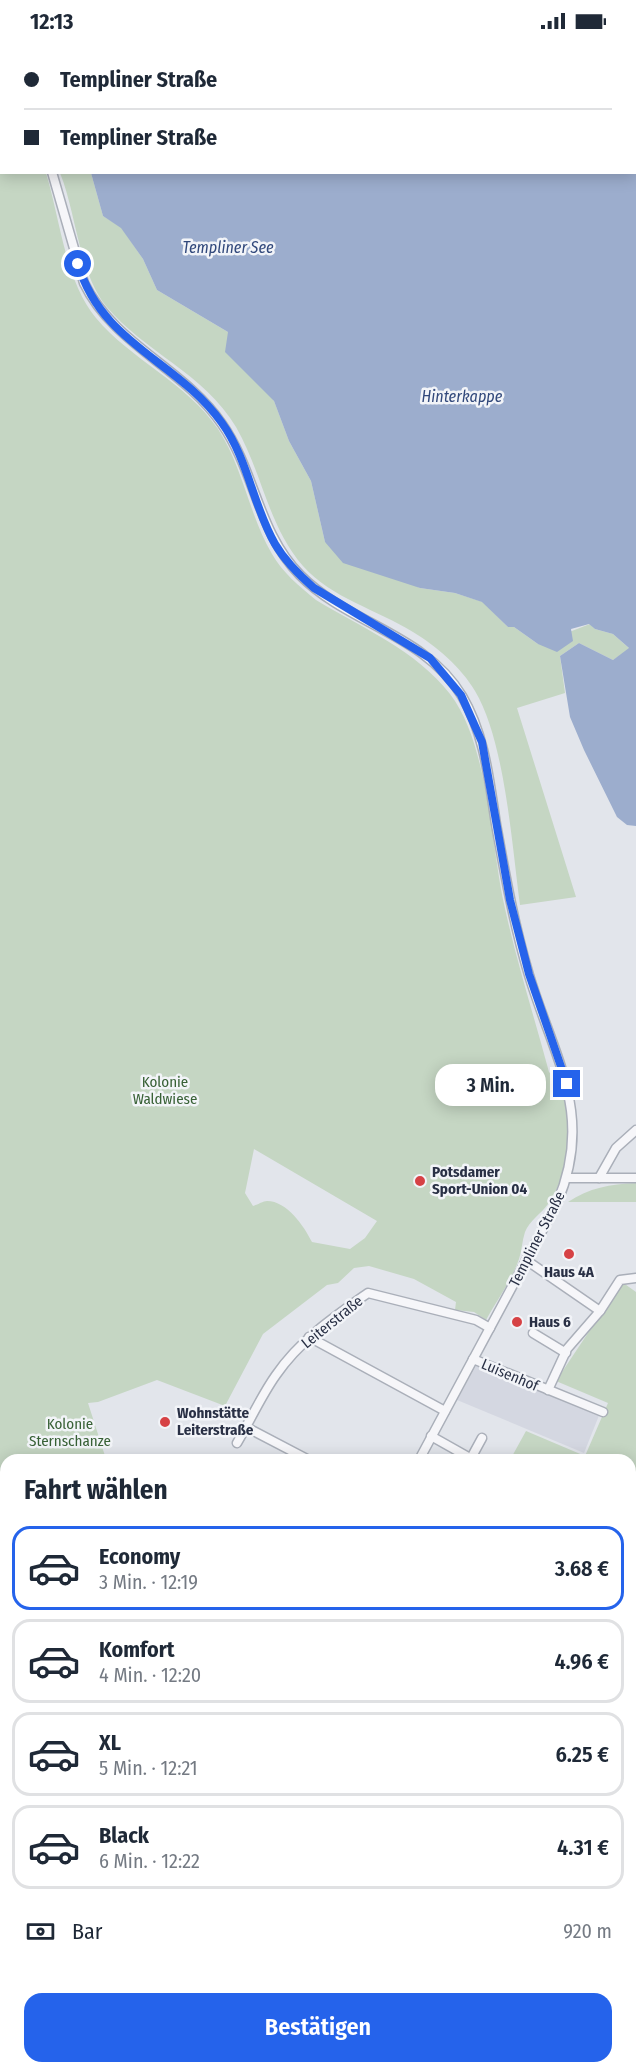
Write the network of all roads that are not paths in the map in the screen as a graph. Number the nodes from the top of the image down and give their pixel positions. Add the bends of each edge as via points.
1 (53, 174) edge
2 (636, 1130) edge
3 (568, 1178) junction
4 (599, 1178) junction
5 (636, 1178) edge
6 (526, 1260) junction
7 (636, 1278) edge
8 (600, 1311) junction
9 (490, 1328) junction
10 (532, 1333) dead end
11 (309, 1337) junction
12 (566, 1353) junction
13 (473, 1359) junction
14 (548, 1390) junction
15 (445, 1411) junction
16 (603, 1412) dead end
17 (246, 1427) junction
18 (431, 1436) junction
19 (482, 1438) dead end
20 (237, 1443) dead end
21 (298, 1454) edge
22 (422, 1454) edge
23 (462, 1454) edge
24 (473, 1454) edge

1 - 3 street, Templiner Straße via 91,297 112,325 203,400 223,425 267,527 286,560 314,588 430,658 461,695 482,742 510,900 529,974 571,1098 574,1147
2 - 4 street via 616,1148
3 - 4 street
3 - 6 street, Templiner Straße
4 - 5 street
6 - 8 street
6 - 9 street, Templiner Straße
7 - 8 street, Luisenhof via 620,1280
8 - 12 street, Luisenhof
9 - 11 street, Leiterstraße via 476,1320 368,1293
9 - 13 street, Templiner Straße
10 - 12 street
11 - 15 street
11 - 17 street, Leiterstraße via 275,1376
12 - 14 street, Luisenhof
13 - 14 street, Luisenhof
13 - 15 street, Templiner Straße
14 - 16 street, Luisenhof
15 - 18 street, Templiner Straße
17 - 20 street, Leiterstraße
17 - 21 street
18 - 22 street, Templiner Straße
18 - 23 street
19 - 24 street

